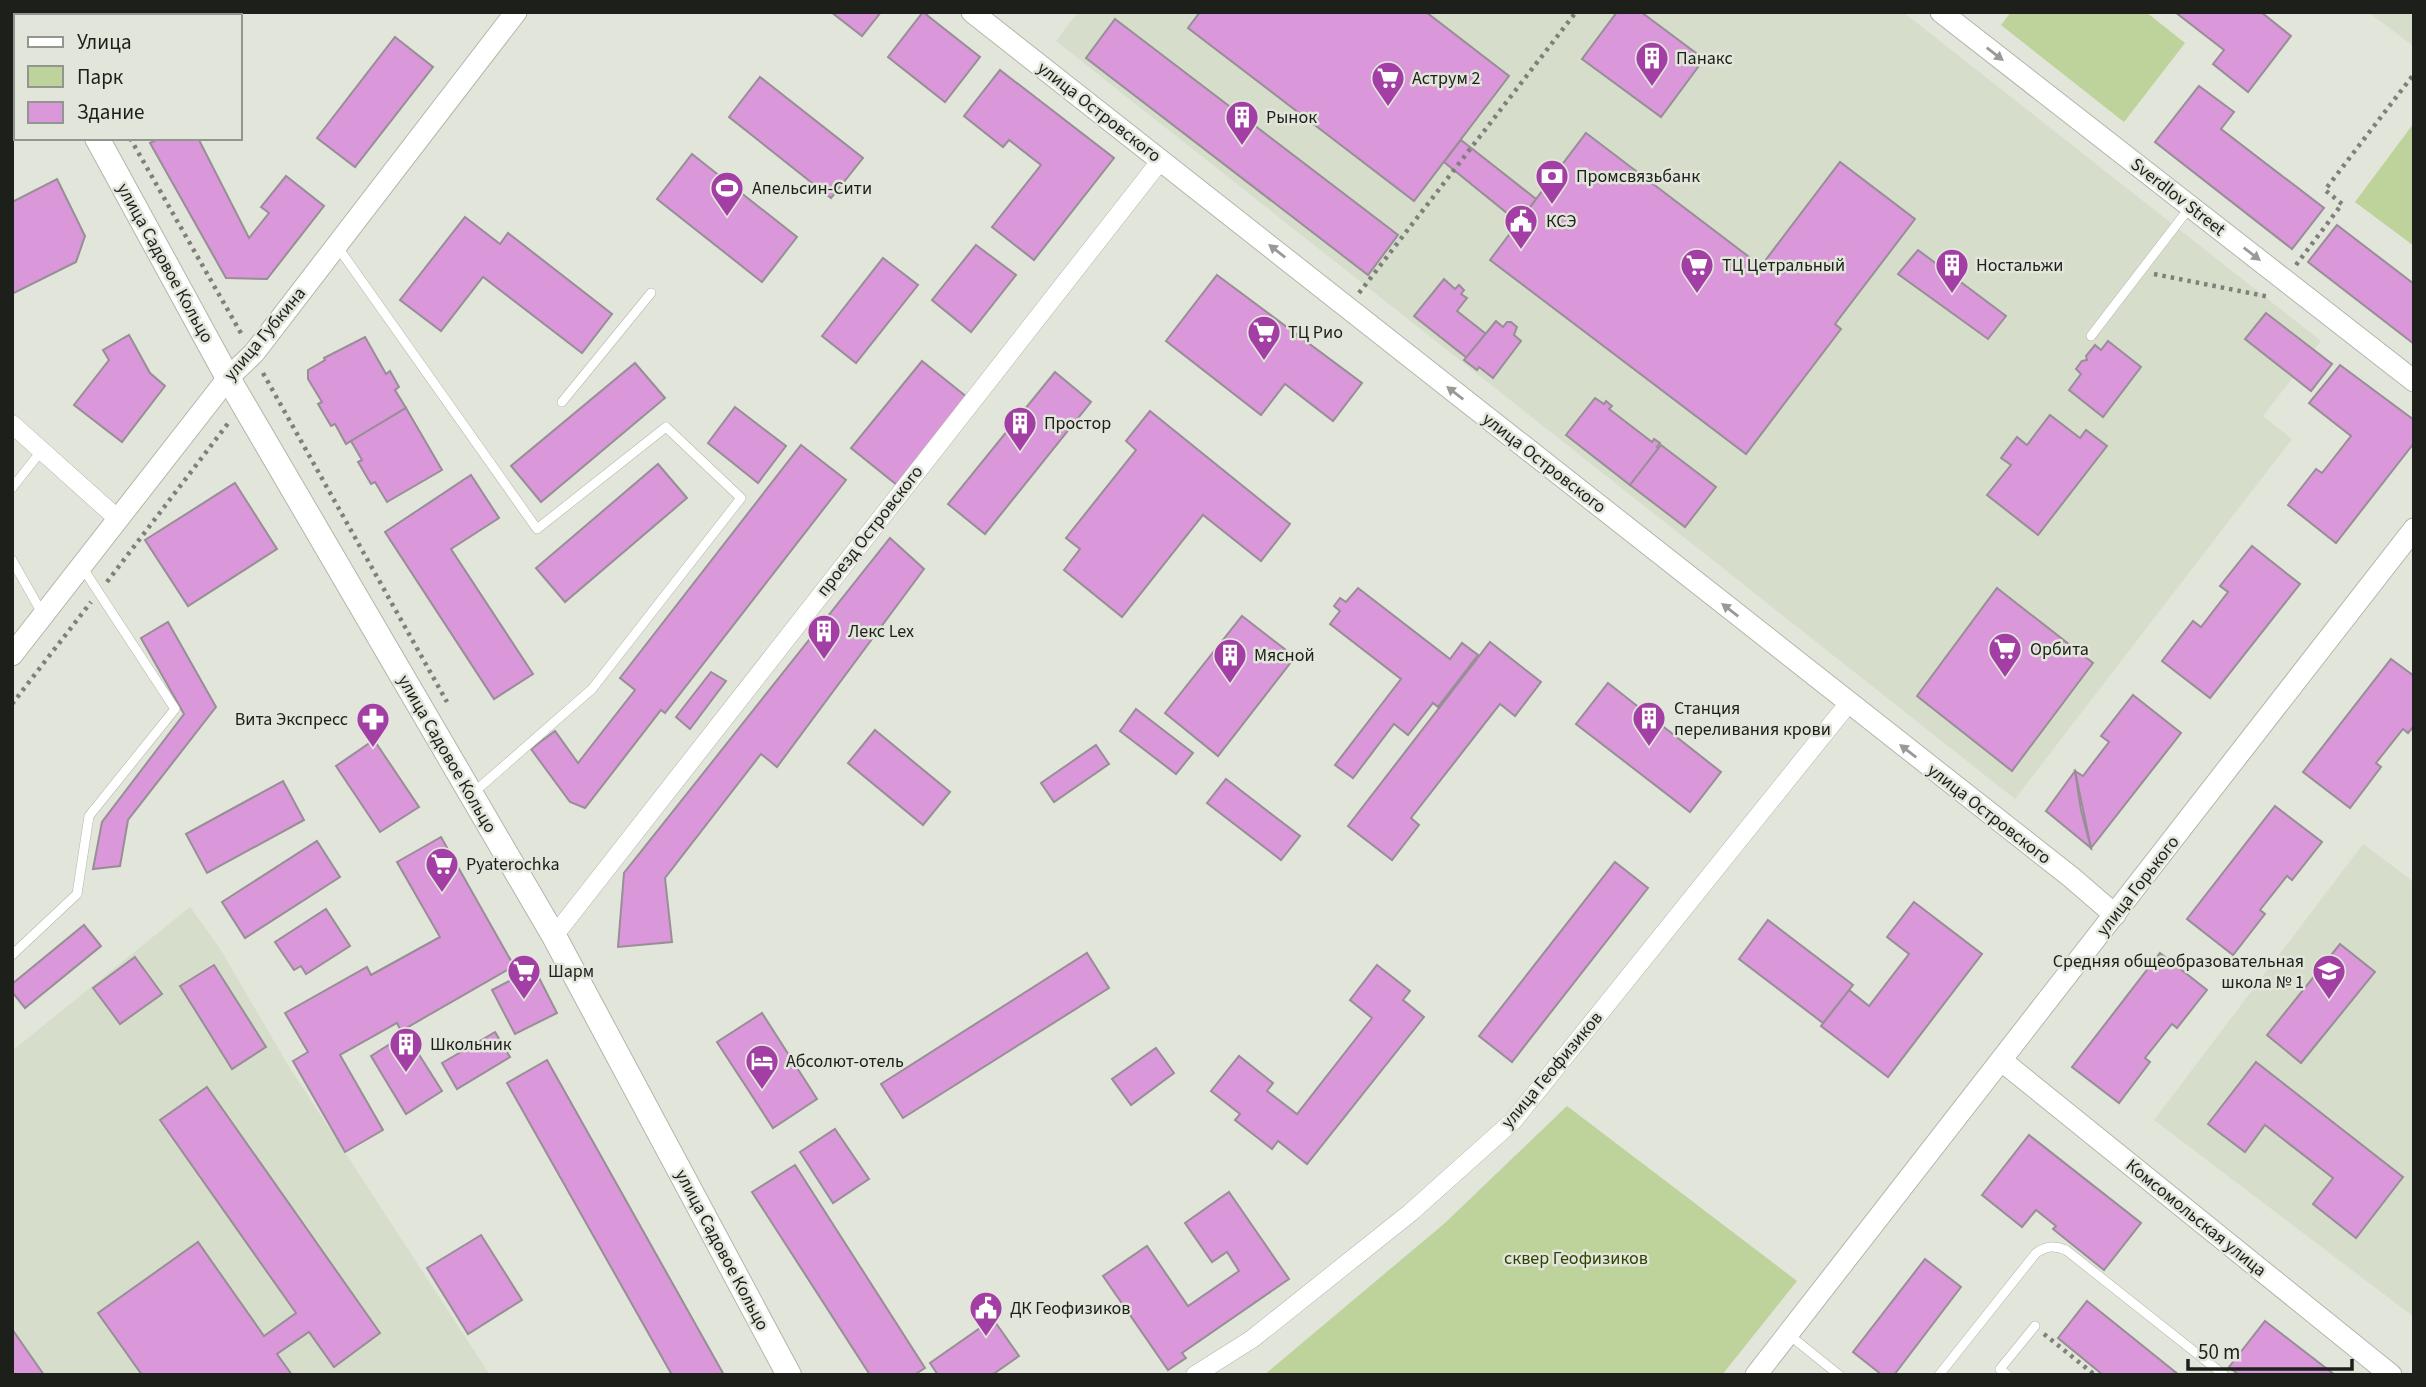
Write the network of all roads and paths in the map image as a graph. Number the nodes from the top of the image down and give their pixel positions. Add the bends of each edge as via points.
1 (516, 12) edge
2 (972, 12) edge
3 (1576, 12) edge
4 (1941, 12) edge
5 (2414, 74) edge
6 (98, 140) edge
7 (1161, 160) junction
8 (2190, 206) junction
9 (337, 246) junction
10 (2141, 272) junction
11 (2285, 280) junction
12 (651, 293) dead end
13 (2270, 297) dead end
14 (1348, 308) junction
15 (2091, 335) dead end
16 (228, 379) junction
17 (267, 380) dead end
18 (2414, 381) edge
19 (562, 402) dead end
20 (243, 404) junction
21 (12, 424) edge
22 (42, 450) junction
23 (12, 488) edge
24 (118, 519) junction
25 (2414, 529) edge
26 (12, 560) edge
27 (82, 567) junction
28 (99, 592) junction
29 (44, 615) junction
30 (13, 650) edge
31 (12, 704) edge
32 (1848, 704) junction
33 (471, 795) junction
34 (2115, 915) junction
35 (554, 936) junction
36 (12, 955) edge
37 (2002, 1061) junction
38 (2035, 1326) joint
39 (1788, 1334) junction
40 (2001, 1373) edge
41 (789, 1375) edge
42 (1195, 1375) edge
43 (1756, 1375) edge
44 (1839, 1375) edge
45 (1939, 1375) edge
46 (2095, 1375) edge
47 (2224, 1375) edge
48 (2391, 1375) edge

1 - 9 street, улица Губкина
2 - 7 street, улица Островского
3 - 14 path
4 -> 8 street, Sverdlov Street
5 - 11 path via 2325,190 2342,204
6 - 16 main road, улица Садовое Кольцо
14 -> 7 street, улица Островского
7 - 35 street, проезд Островского
8 - 10 lane
8 -> 11 street, Sverdlov Street
9 - 16 street, улица Губкина via 254,353
9 - 33 lane via 537,528 666,427 741,498 592,689
10 - 13 path
10 - 15 lane
11 - 18 street, Sverdlov Street
12 - 19 lane
32 -> 14 street, улица Островского
16 - 20 main road, улица Садовое Кольцо
16 - 24 street, улица Губкина
17 - 20 path
20 - 28 path
20 - 33 main road, улица Садовое Кольцо
21 - 22 street
22 - 23 lane
22 - 24 street
24 - 27 street, улица Губкина
25 - 34 street, улица Горького
26 - 29 lane
27 - 28 lane
27 - 29 street, улица Губкина
28 - 31 path
28 - 36 lane via 175,709 89,816 77,894
29 - 30 street, улица Губкина
34 -> 32 street, улица Островского
32 - 42 street, улица Геофизиков via 1513,1121 1400,1221 1252,1339
33 - 35 main road, улица Садовое Кольцо
34 - 37 street, улица Горького
35 - 41 main road, улица Садовое Кольцо
37 - 39 street, улица Горького
37 - 48 street, Комсомольская улица
38 - 40 lane
38 - 46 path
39 - 43 street, улица Горького
39 - 44 lane
45 - 47 lane via 2036,1253 2056,1246

